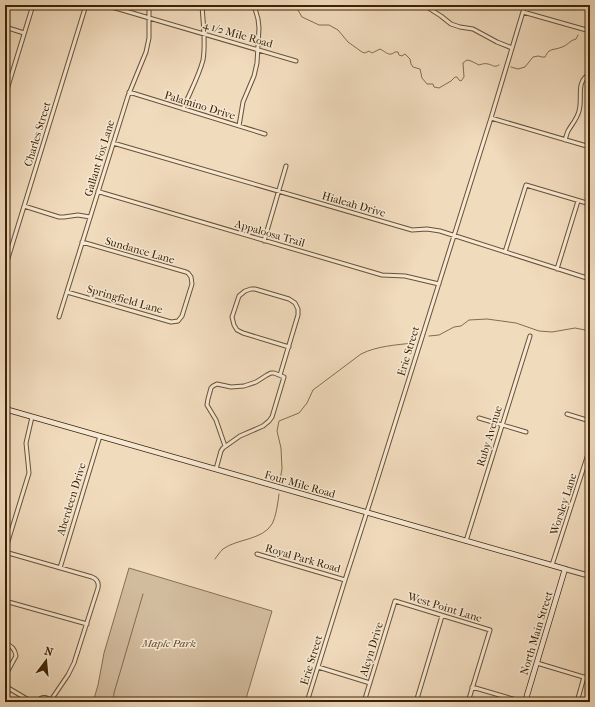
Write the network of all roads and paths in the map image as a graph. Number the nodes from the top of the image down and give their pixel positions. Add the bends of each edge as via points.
1 (33, 5) edge
2 (86, 5) edge
3 (105, 5) edge
4 (149, 5) edge
5 (202, 5) edge
6 (254, 5) edge
7 (525, 5) edge
8 (430, 9) dead end
9 (523, 12) junction
10 (149, 18) junction
11 (5, 27) edge
12 (590, 31) edge
13 (24, 33) junction
14 (204, 34) junction
15 (512, 48) junction
16 (258, 50) junction
17 (296, 61) dead end
18 (590, 74) edge
19 (129, 92) junction
20 (5, 96) edge
21 (183, 109) junction
22 (491, 118) junction
23 (239, 126) junction
24 (265, 134) dead end
25 (565, 140) junction
26 (113, 143) junction
27 (590, 147) edge
28 (286, 166) dead end
29 (98, 191) junction
30 (279, 191) junction
31 (578, 201) junction
32 (590, 204) edge
33 (24, 206) junction
34 (90, 217) junction
35 (454, 236) junction
36 (264, 241) junction
37 (82, 242) junction
38 (5, 247) edge
39 (11, 249) junction
40 (505, 252) junction
41 (5, 268) edge
42 (558, 269) junction
43 (195, 275) dead end
44 (191, 277) junction
45 (590, 279) edge
46 (438, 284) junction
47 (67, 292) junction
48 (60, 317) dead end
49 (178, 321) junction
50 (180, 325) dead end
51 (530, 336) dead end
52 (289, 347) junction
53 (280, 375) junction
54 (5, 409) edge
55 (567, 414) dead end
56 (32, 416) junction
57 (479, 418) dead end
58 (590, 421) edge
59 (502, 425) junction
60 (526, 432) dead end
61 (100, 436) junction
62 (225, 446) junction
63 (590, 448) edge
64 (216, 469) junction
65 (367, 513) junction
66 (466, 541) junction
67 (5, 552) edge
68 (257, 554) dead end
69 (552, 565) junction
70 (60, 568) junction
71 (565, 569) junction
72 (590, 576) edge
73 (345, 580) junction
74 (5, 601) edge
75 (395, 601) joint
76 (442, 616) junction
77 (87, 624) junction
78 (5, 643) edge
79 (537, 663) junction
80 (318, 666) junction
81 (5, 676) edge
82 (584, 677) junction
83 (590, 679) edge
84 (370, 682) junction
85 (5, 686) edge
86 (472, 687) junction
87 (52, 701) edge
88 (32, 702) edge
89 (36, 702) edge
90 (307, 702) edge
91 (364, 702) edge
92 (416, 702) edge
93 (468, 702) edge
94 (524, 702) edge
95 (577, 702) edge

1 - 13 street
2 - 33 street, Charles Street
3 - 10 street, 4 1/2 Mile Road
4 - 10 street, Gallant Fox Lane
5 - 14 street
6 - 16 street via 259,28
7 - 9 street, Erie Street
8 - 15 street via 451,24 473,29
9 - 12 street
9 - 15 street, Erie Street
10 - 14 street, 4 1/2 Mile Road
10 - 19 street, Gallant Fox Lane via 148,45
11 - 13 street
13 - 20 street
14 - 16 street, 4 1/2 Mile Road
14 - 21 street via 201,67
15 - 22 street, Erie Street
16 - 17 street, 4 1/2 Mile Road
16 - 23 street via 256,70 243,102
18 - 25 street via 581,82 579,112
19 - 21 street, Palamino Drive
19 - 26 street, Gallant Fox Lane
21 - 23 street, Palamino Drive
22 - 25 street
22 - 35 street, Erie Street
23 - 24 street, Palamino Drive
25 - 27 street
26 - 29 street, Gallant Fox Lane
26 - 30 street, Hialeah Drive
28 - 30 street
29 - 34 street, Gallant Fox Lane
29 - 36 street, Appaloosa Trail
30 - 35 street, Hialeah Drive via 412,230 432,230
30 - 36 street
31 - 32 street
31 - 40 street via 526,185
31 - 42 street
33 - 34 street via 59,217
33 - 39 street, Charles Street
34 - 37 street, Gallant Fox Lane
35 - 40 street, Hialeah Drive
35 - 46 street, Erie Street
36 - 46 street, Appaloosa Trail via 382,275 405,276
37 - 44 street, Sundance Lane via 186,272
37 - 47 street, Gallant Fox Lane
38 - 39 street
39 - 41 street, Charles Street
40 - 42 street, Hialeah Drive
42 - 45 street, Hialeah Drive
43 - 44 street
44 - 49 street via 188,297
46 - 65 street, Erie Street
47 - 48 street, Gallant Fox Lane
47 - 49 street, Springfield Lane via 170,322
49 - 50 street
51 - 59 street, Ruby Avenue
52 - 52 street via 298,316 295,303 255,290 241,294 232,318 237,330
52 - 53 street
53 - 62 street via 284,377 270,421
53 - 62 street via 271,373 244,386 231,387 220,384 211,388 207,405 216,420
54 - 56 main road, Four Mile Road
55 - 58 street
56 - 61 main road, Four Mile Road
56 - 67 street via 26,443 29,473
57 - 59 street
59 - 60 street
59 - 66 street, Ruby Avenue
61 - 64 main road, Four Mile Road
61 - 70 street, Aberdeen Drive
62 - 64 street
63 - 69 street, Worsley Lane
64 - 65 main road, Four Mile Road
65 - 66 main road, Four Mile Road
65 - 73 street, Erie Street
66 - 69 main road, Four Mile Road
67 - 70 street
68 - 73 street, Royal Park Road
69 - 71 main road, Four Mile Road
70 - 77 street via 97,580 98,588
71 - 72 street, Four Mile Road
71 - 79 main road, North Main Street
73 - 80 street, Erie Street
74 - 77 street
75 - 76 street, West Point Lane
75 - 84 street, Alcyn Drive
76 - 86 street, West Point Lane via 490,630
76 - 92 street
77 - 87 street via 74,663
78 - 81 street via 14,649 16,656
79 - 82 street
79 - 94 main road, North Main Street
80 - 84 street
80 - 90 street, Erie Street
82 - 83 street
82 - 95 street
84 - 91 street, Alcyn Drive
85 - 88 street
86 - 93 street
86 - 94 street
87 - 89 street via 42,698

